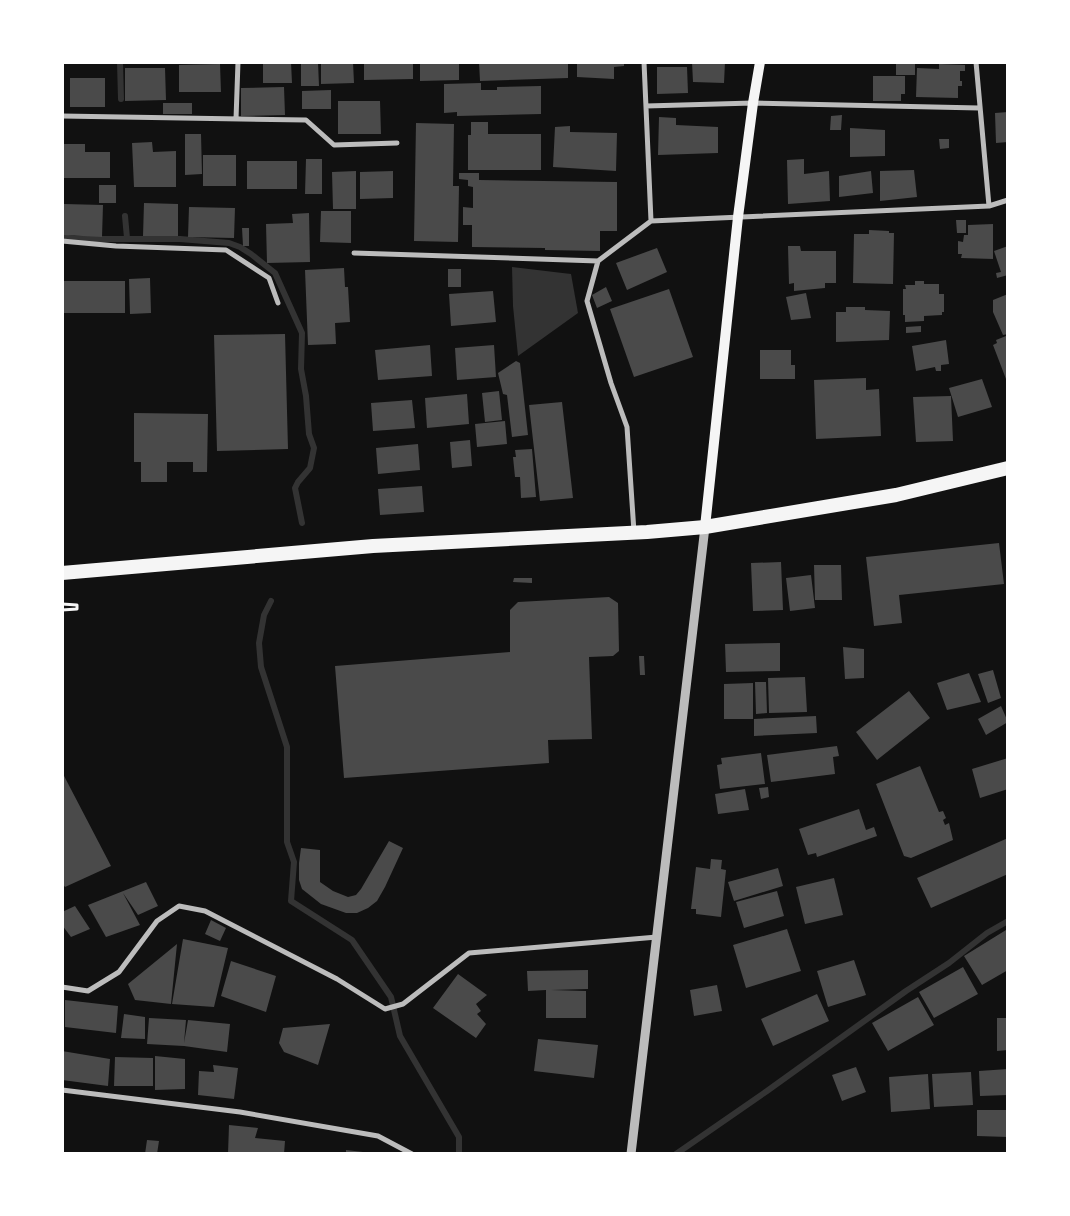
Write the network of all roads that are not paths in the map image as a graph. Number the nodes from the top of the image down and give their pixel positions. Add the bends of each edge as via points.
1 (238, 62) edge
2 (644, 62) edge
3 (760, 62) edge
4 (976, 62) edge
5 (752, 103) junction
6 (646, 106) junction
7 (979, 108) junction
8 (62, 116) edge
9 (236, 119) junction
10 (397, 143) dead end
11 (1008, 200) edge
12 (989, 206) junction
13 (738, 218) junction
14 (651, 221) junction
15 (62, 241) edge
16 (354, 253) dead end
17 (598, 261) junction
18 (278, 303) dead end
19 (1008, 468) edge
20 (705, 527) junction
21 (634, 533) junction
22 (62, 573) edge
23 (657, 936) junction
24 (62, 987) edge
25 (62, 1090) edge
26 (412, 1154) edge
27 (631, 1154) edge

1 - 9 street
2 - 6 street
3 - 5 main road
4 - 7 street
5 - 6 street
5 - 7 street
5 - 13 main road
6 - 14 street
7 - 12 street
8 - 9 street
9 - 10 street via 306,120 334,145
11 - 12 street
12 - 13 street
13 - 14 street
13 - 20 main road
14 - 17 street
15 - 18 street via 226,250 268,278
16 - 17 street
17 - 21 street via 587,301 627,427
19 - 20 highway via 896,495
20 - 21 highway
20 - 23 street
21 - 22 highway via 373,546
23 - 24 street via 469,953 404,1004 385,1009 337,979 205,910 179,906 157,921 119,972 88,990
23 - 27 street
25 - 26 street via 240,1112 378,1136

